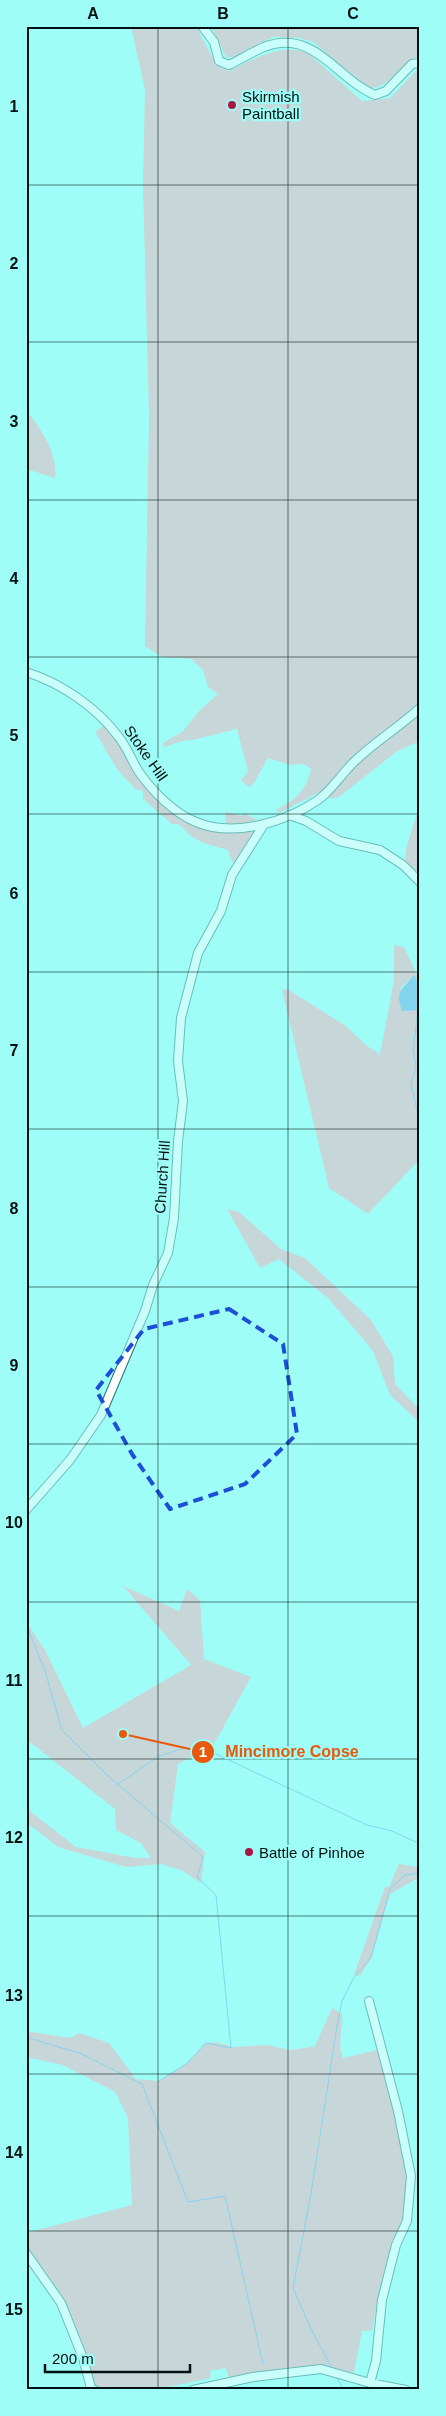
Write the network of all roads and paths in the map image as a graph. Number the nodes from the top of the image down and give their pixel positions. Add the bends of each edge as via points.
1 (202, 26) edge
2 (420, 63) edge
3 (26, 672) edge
4 (420, 708) edge
5 (301, 815) junction
6 (263, 826) junction
7 (420, 882) edge
8 (26, 1510) edge
9 (369, 2001) dead end
10 (416, 2176) edge
11 (26, 2253) edge
12 (370, 2383) junction
13 (95, 2390) edge
14 (193, 2390) edge
15 (406, 2390) edge

1 - 2 street via 214,42 219,60 229,65 265,47 291,42 311,48 360,89 375,95 386,91 412,64
3 - 6 street, Stoke Hill via 66,689 96,713 118,736 139,772 178,813 200,824
4 - 5 street, Stoke Hill via 355,760
5 - 6 street, Stoke Hill via 289,815
5 - 7 street via 339,841 380,850 403,865
6 - 8 street, Church Hill via 232,875 221,911 198,953 181,1018 178,1061 184,1101 168,1253 101,1415 70,1460
9 - 10 street
10 - 12 street via 407,2221 393,2255 382,2300 376,2361
11 - 13 street via 61,2303 91,2388
12 - 14 street via 321,2369 252,2377
12 - 15 street

